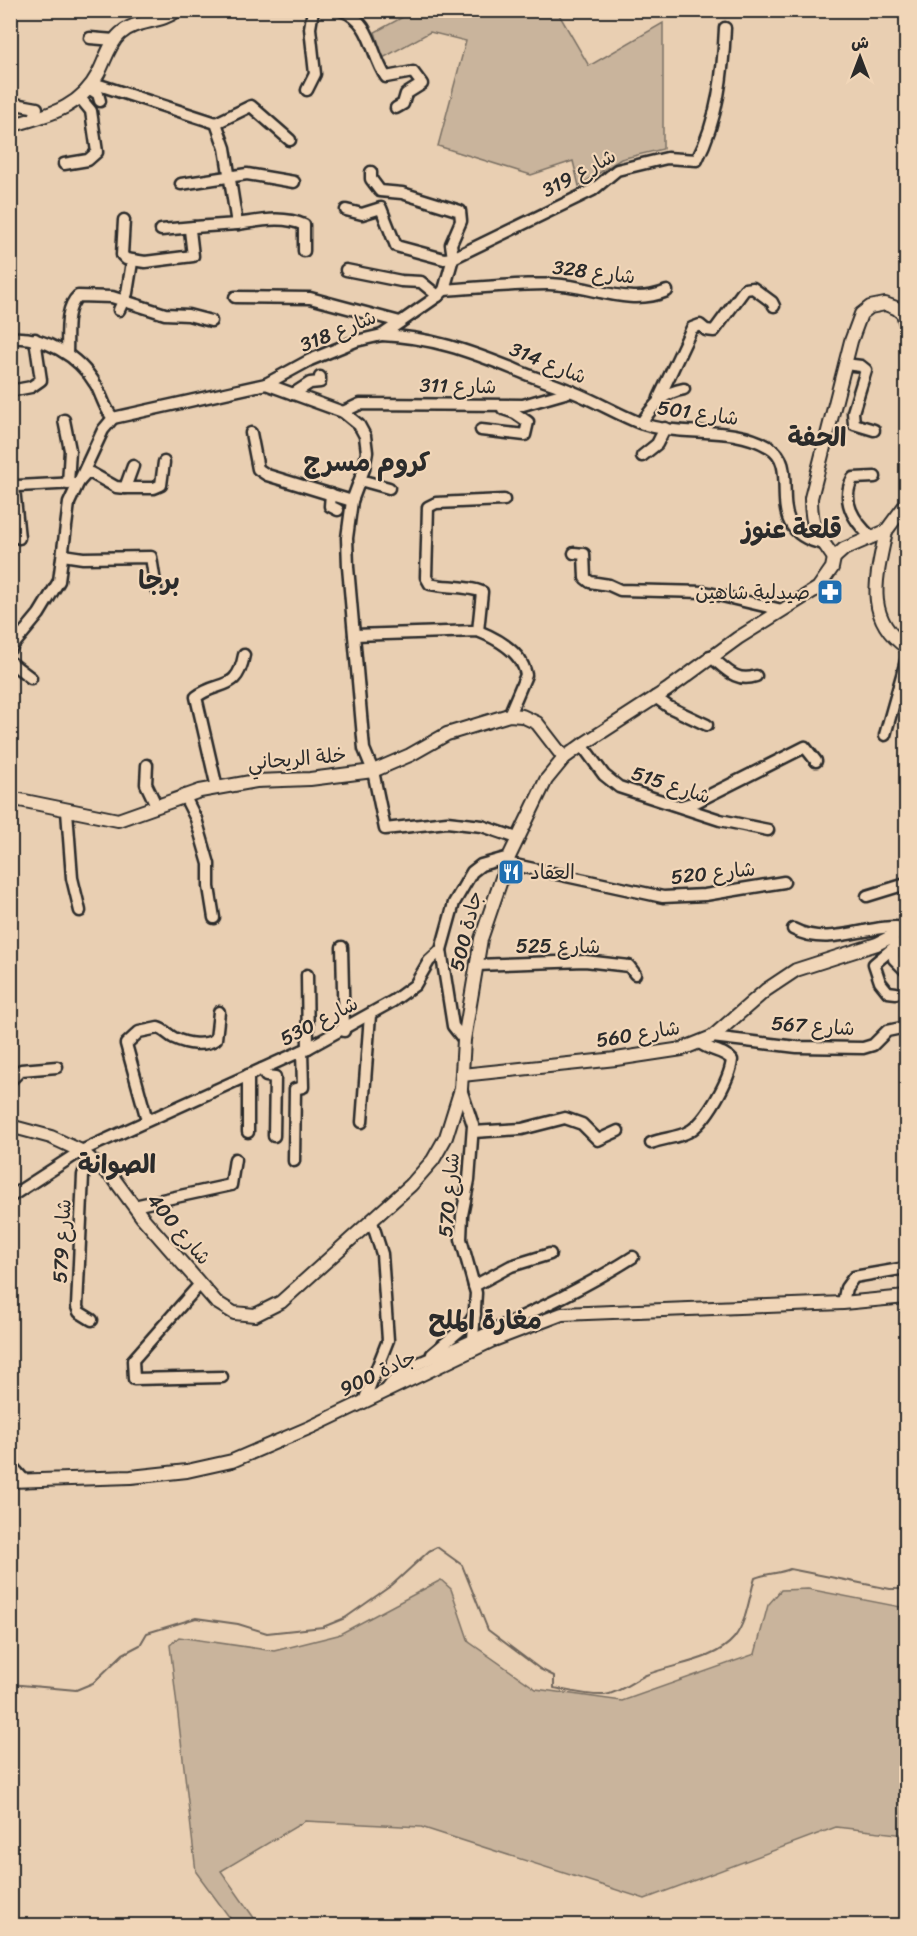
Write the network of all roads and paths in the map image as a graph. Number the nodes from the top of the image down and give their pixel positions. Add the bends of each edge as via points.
1 (178, 10) edge
2 (313, 10) edge
3 (341, 10) edge
4 (725, 28) dead end
5 (90, 38) dead end
6 (114, 40) junction
7 (91, 86) junction
8 (307, 90) dead end
9 (81, 99) junction
10 (100, 101) dead end
11 (10, 103) edge
12 (396, 108) dead end
13 (34, 118) junction
14 (216, 123) junction
15 (10, 126) edge
16 (290, 140) dead end
17 (64, 164) dead end
18 (371, 172) dead end
19 (230, 175) junction
20 (294, 182) dead end
21 (181, 184) dead end
22 (346, 210) dead end
23 (124, 220) dead end
24 (237, 224) junction
25 (194, 227) junction
26 (161, 230) dead end
27 (304, 251) dead end
28 (453, 258) junction
29 (132, 262) junction
30 (346, 270) dead end
31 (667, 291) dead end
32 (441, 293) junction
33 (235, 297) dead end
34 (121, 306) junction
35 (774, 306) dead end
36 (211, 321) dead end
37 (400, 322) junction
38 (906, 324) edge
39 (382, 335) junction
40 (10, 338) edge
41 (35, 339) junction
42 (356, 341) junction
43 (367, 350) dead end
44 (67, 353) junction
45 (845, 364) junction
46 (320, 377) dead end
47 (266, 384) junction
48 (684, 389) dead end
49 (572, 391) junction
50 (10, 392) edge
51 (302, 398) junction
52 (659, 398) junction
53 (491, 405) junction
54 (343, 412) junction
55 (112, 418) junction
56 (64, 420) dead end
57 (641, 423) junction
58 (665, 428) junction
59 (481, 430) dead end
60 (874, 430) dead end
61 (251, 433) dead end
62 (642, 456) dead end
63 (164, 462) dead end
64 (133, 466) dead end
65 (875, 477) dead end
66 (360, 480) junction
67 (73, 483) junction
68 (125, 488) junction
69 (389, 488) dead end
70 (331, 494) junction
71 (504, 500) dead end
72 (352, 501) junction
73 (906, 504) edge
74 (338, 510) dead end
75 (886, 531) junction
76 (871, 537) junction
77 (19, 538) dead end
78 (824, 544) junction
79 (574, 553) dead end
80 (63, 555) junction
81 (834, 558) junction
82 (156, 589) dead end
83 (782, 610) junction
84 (478, 631) junction
85 (354, 635) junction
86 (906, 647) edge
87 (10, 649) edge
88 (244, 655) dead end
89 (710, 656) junction
90 (906, 661) edge
91 (10, 662) edge
92 (756, 676) dead end
93 (31, 678) dead end
94 (656, 697) junction
95 (509, 715) junction
96 (706, 724) dead end
97 (885, 735) dead end
98 (582, 745) junction
99 (564, 758) junction
100 (816, 761) dead end
101 (147, 765) dead end
102 (372, 771) junction
103 (217, 788) junction
104 (184, 795) junction
105 (10, 798) edge
106 (156, 805) junction
107 (682, 806) junction
108 (67, 810) junction
109 (768, 831) dead end
110 (517, 838) junction
111 (508, 860) junction
112 (783, 882) dead end
113 (906, 884) edge
114 (867, 896) dead end
115 (80, 910) dead end
116 (214, 918) dead end
117 (793, 929) dead end
118 (904, 930) edge
119 (342, 947) dead end
120 (893, 948) junction
121 (441, 950) junction
122 (477, 965) junction
123 (906, 971) edge
124 (635, 974) dead end
125 (307, 975) dead end
126 (896, 993) dead end
127 (219, 1012) dead end
128 (370, 1015) junction
129 (906, 1027) edge
130 (344, 1030) junction
131 (712, 1037) junction
132 (464, 1040) junction
133 (700, 1043) junction
134 (305, 1050) junction
135 (57, 1067) dead end
136 (261, 1069) junction
137 (248, 1075) junction
138 (462, 1075) junction
139 (10, 1081) edge
140 (462, 1089) junction
141 (147, 1120) junction
142 (362, 1122) dead end
143 (10, 1126) edge
144 (618, 1131) dead end
145 (248, 1132) dead end
146 (473, 1132) junction
147 (274, 1136) dead end
148 (651, 1143) dead end
149 (85, 1154) junction
150 (235, 1158) dead end
151 (294, 1161) dead end
152 (10, 1197) edge
153 (134, 1206) junction
154 (372, 1222) junction
155 (550, 1254) dead end
156 (633, 1257) dead end
157 (906, 1268) edge
158 (200, 1284) junction
159 (474, 1286) junction
160 (906, 1297) edge
161 (843, 1303) junction
162 (477, 1311) junction
163 (92, 1320) dead end
164 (493, 1329) junction
165 (473, 1340) junction
166 (420, 1362) junction
167 (222, 1377) dead end
168 (386, 1390) junction
169 (364, 1401) junction
170 (10, 1464) edge
171 (25, 1480) junction
172 (10, 1481) edge

1 - 6 main road via 159,21 125,29
2 - 8 street via 310,28 315,74
3 - 12 street via 353,16 370,36 386,77 413,72 417,75 422,84 406,94 403,104
4 - 28 street, شارع 319 via 723,68 710,134 697,160 667,158 618,170 593,190
5 - 6 street
6 - 7 main road
7 - 9 main road
7 - 10 street
7 - 14 street
9 - 13 main road via 65,109
9 - 17 street via 91,111 97,152 88,160
11 - 13 street via 37,108
13 - 15 main road
14 - 16 street via 251,106
14 - 19 street
18 - 28 street via 380,191 458,208 461,216 451,244
19 - 20 street via 258,175
19 - 21 street
19 - 24 street
22 - 28 street via 362,214 381,208 396,246
23 - 29 street via 122,255
24 - 25 street
24 - 27 street via 295,221 304,225
25 - 26 street
25 - 29 street via 190,230 193,256
28 - 32 street
29 - 34 street
30 - 32 street via 421,282
31 - 32 street, شارع 328 via 626,296 546,284
32 - 37 street, شارع 318
33 - 37 street via 310,298
34 - 36 street
34 - 44 street via 112,297 78,296 69,310
35 - 52 street via 753,288 745,289 714,331 700,325 692,328
37 - 39 street, شارع 318
38 - 45 main road via 896,308 885,304 870,307 857,322
39 - 42 street, شارع 318
39 - 49 street, شارع 314 via 430,339 462,348
40 - 41 street
41 - 44 street
41 - 50 street via 41,380
42 - 43 street
42 - 47 street, شارع 318
44 - 55 street via 95,384
45 - 60 street via 866,370 854,424
45 - 78 main road via 811,498 811,520
46 - 51 street via 320,382 310,383
47 - 51 street
47 - 55 street, شارع 318
48 - 52 street
49 - 53 street, شارع 311 via 523,405
49 - 57 street, شارع 314
51 - 54 street
52 - 57 street
53 - 54 street, شارع 311 via 360,404
53 - 59 street via 528,422 527,430 525,435
54 - 66 street via 353,418 365,436 367,452
55 - 67 street
56 - 67 street
57 - 58 street, شارع 501
58 - 62 street via 657,444
58 - 78 street, شارع 501 via 728,433 770,447 779,454 785,508 793,528
61 - 70 street via 258,468 267,475
63 - 68 street via 161,485
64 - 68 street
65 - 76 street via 853,478 847,488 851,515
66 - 69 street
66 - 72 street
67 - 68 street via 91,473
67 - 77 street via 14,488
67 - 80 street
70 - 72 street
70 - 74 street via 330,506
71 - 84 street via 436,503 429,507 426,577 437,586 471,587 482,592
72 - 85 street via 347,538
73 - 75 main road
75 - 76 main road
75 - 86 main road via 877,586 879,617 891,636
76 - 81 main road
78 - 81 main road
79 - 83 street via 584,554 585,578 590,582 629,591 705,592
80 - 82 street via 150,557
80 - 87 street via 54,591
81 - 83 main road, جادة 500 via 818,588
83 - 89 main road, جادة 500
84 - 85 street
84 - 95 street via 506,645 526,670
85 - 102 street via 364,749
88 - 103 street via 236,677 196,697
89 - 92 street via 737,678
89 - 94 main road, جادة 500
90 - 97 street
91 - 93 street
94 - 96 street
94 - 98 main road, جادة 500
95 - 99 main road via 537,723
95 - 102 main road, خلة الريحاني via 447,734
98 - 99 main road, جادة 500
98 - 107 street, شارع 515 via 604,775 619,787
99 - 110 main road, جادة 500 via 538,795
100 - 107 street via 805,747
101 - 106 street via 146,784
102 - 103 main road, خلة الريحاني
102 - 110 street via 385,829 447,822 482,826
103 - 104 main road, خلة الريحاني
104 - 106 main road, خلة الريحاني
104 - 116 street via 196,819 209,864
105 - 108 main road, خلة الريحاني
106 - 108 main road, خلة الريحاني via 118,820
107 - 109 street, شارع 515
108 - 115 street via 72,878
110 - 111 main road, جادة 500
111 - 112 street, شارع 520 via 663,897 723,893
111 - 121 street, شارع 530 via 472,872 454,903
111 - 122 main road, جادة 500 via 481,939
113 - 114 street
117 - 118 street via 825,936
118 - 120 street
118 - 131 main road, شارع 560 via 796,970 766,990
119 - 130 street
120 - 123 street via 894,959
120 - 126 street via 874,964 880,982 888,992
121 - 128 street, شارع 530 via 429,961 415,986
121 - 132 street via 453,1026
122 - 124 street, شارع 525 via 585,961 629,966
122 - 132 main road, جادة 500
125 - 134 street
127 - 141 street via 216,1039 212,1042 182,1040 158,1028 139,1032 126,1044
128 - 130 street, شارع 530
128 - 142 street
129 - 131 street, شارع 567 via 887,1031 873,1045 863,1048 797,1047
130 - 134 street, شارع 530
131 - 133 main road, شارع 560
132 - 138 main road, جادة 500
133 - 138 main road, شارع 560 via 653,1054
133 - 148 street via 732,1059 719,1094 689,1132
134 - 136 street, شارع 530
134 - 151 street via 303,1087 295,1089
135 - 139 street via 21,1070
136 - 137 street, شارع 530
136 - 147 street via 266,1076 275,1077
137 - 141 street, شارع 530
137 - 145 street
138 - 140 main road, جادة 500
140 - 146 street, شارع 570
140 - 154 main road, جادة 500 via 451,1127 433,1160
141 - 149 street, شارع 530
143 - 149 main road, شارع 400 via 51,1137
144 - 146 street via 598,1140 582,1124 565,1118 522,1129
146 - 159 street, شارع 570 via 461,1239
149 - 152 street, شارع 530
149 - 153 main road, شارع 400 via 114,1179
149 - 163 street, شارع 579 via 77,1307
150 - 153 street via 231,1185
153 - 158 main road, شارع 400
154 - 158 main road, جادة 500 via 281,1302 263,1312 234,1313 216,1302
154 - 169 street via 382,1254 388,1340
155 - 159 street via 511,1266
156 - 164 street
157 - 161 street via 854,1277 848,1282
158 - 167 street via 134,1360 134,1379
159 - 162 street, شارع 570
160 - 161 main road, جادة 900
161 - 168 main road, جادة 900 via 562,1314
162 - 164 street via 479,1326
162 - 165 street, شارع 570
162 - 166 street via 453,1338
164 - 165 street
165 - 166 street
166 - 168 street via 393,1379
168 - 169 main road, جادة 900
169 - 171 main road, جادة 900 via 232,1461 131,1477
170 - 171 street
171 - 172 main road, جادة 900

